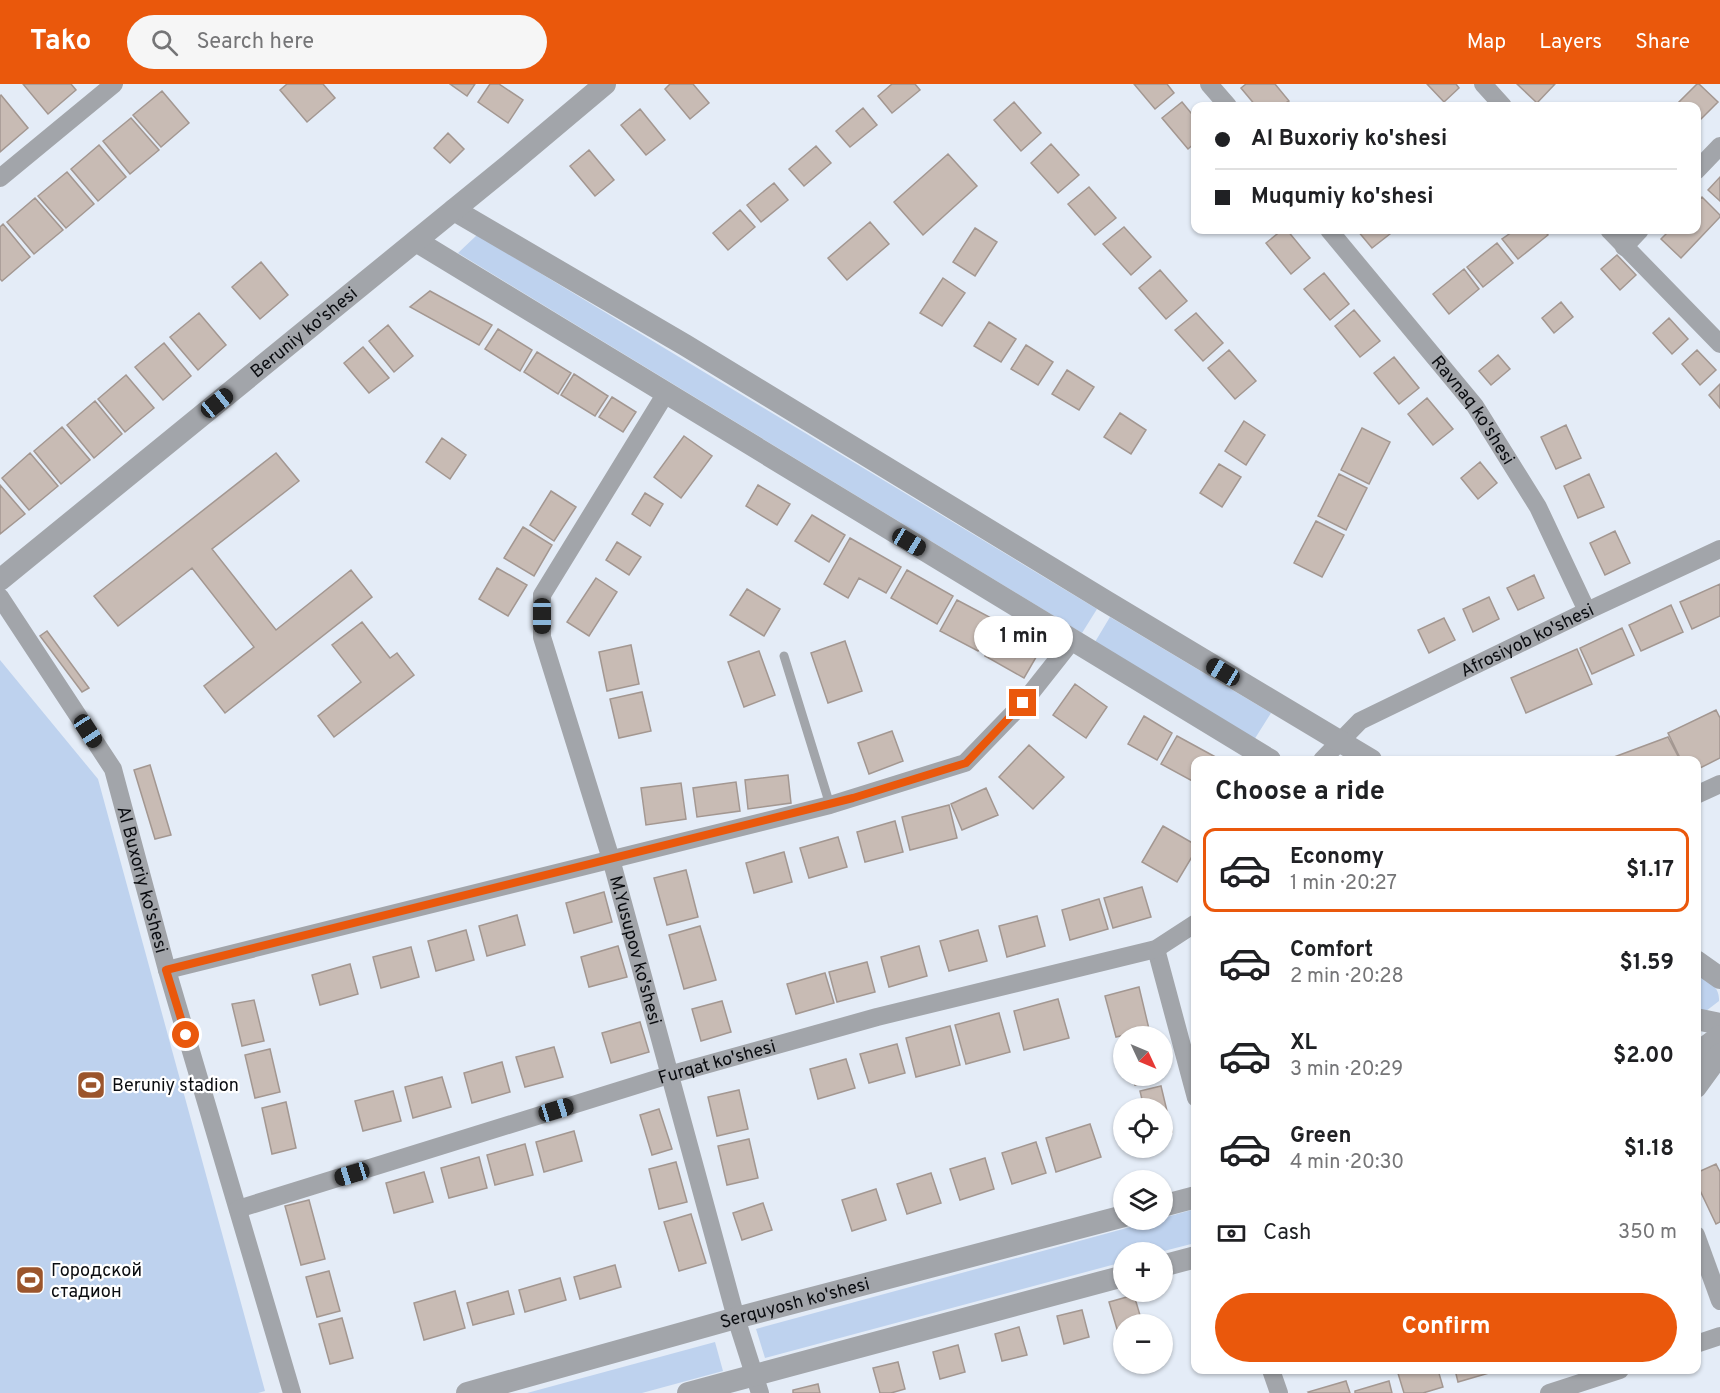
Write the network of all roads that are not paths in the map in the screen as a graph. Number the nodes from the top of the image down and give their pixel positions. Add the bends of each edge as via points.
1 (114, 84) edge
2 (605, 84) edge
3 (1209, 84) edge
4 (1483, 84) edge
5 (1225, 102) edge
6 (1499, 102) edge
7 (1720, 146) edge
8 (1701, 166) edge
9 (0, 178) edge
10 (454, 210) junction
11 (1332, 234) edge
12 (1613, 234) edge
13 (1636, 234) edge
14 (416, 241) junction
15 (1624, 247) junction
16 (1720, 344) edge
17 (666, 393) junction
18 (1720, 549) edge
19 (0, 580) edge
20 (0, 597) edge
21 (1587, 611) junction
22 (1072, 641) junction
23 (784, 656) dead end
24 (1339, 741) junction
25 (1263, 756) edge
26 (1326, 756) edge
27 (1364, 756) edge
28 (1720, 784) edge
29 (1701, 793) edge
30 (830, 805) junction
31 (611, 859) junction
32 (1191, 926) edge
33 (1156, 950) junction
34 (1701, 965) edge
35 (166, 970) junction
36 (1720, 978) edge
37 (1701, 1020) edge
38 (1720, 1024) edge
39 (1720, 1036) edge
40 (1701, 1050) edge
41 (1720, 1054) edge
42 (669, 1075) junction
43 (1191, 1080) edge
44 (1701, 1080) edge
45 (1191, 1198) edge
46 (1173, 1203) edge
47 (238, 1209) junction
48 (1113, 1219) edge
49 (1701, 1249) edge
50 (1191, 1258) edge
51 (1173, 1263) edge
52 (1113, 1279) edge
53 (1720, 1301) edge
54 (736, 1318) junction
55 (1720, 1336) edge
56 (1701, 1342) edge
57 (1272, 1374) edge
58 (1608, 1374) edge
59 (757, 1383) edge
60 (292, 1393) edge
61 (467, 1393) edge
62 (688, 1393) edge
63 (1279, 1393) edge
64 (1549, 1393) edge

1 - 9 street
2 - 10 street, Beruniy ko'shesi
3 - 5 street
4 - 6 street
7 - 8 street
10 - 14 street, Beruniy ko'shesi
10 - 24 street via 685,345
11 - 21 street, Ravnaq ko'shesi via 1475,406 1538,507
12 - 15 street
13 - 15 street
14 - 17 street
14 - 19 street, Beruniy ko'shesi
15 - 16 street
17 - 22 street
17 - 31 street, M.Yusupov ko'shesi via 542,595 542,637
18 - 21 street, Afrosiyob ko'shesi
20 - 35 street, Al Buxoriy ko'shesi via 113,769
21 - 24 street, Afrosiyob ko'shesi via 1360,721
22 - 25 street
22 - 30 street via 1023,703 966,763
23 - 30 lane
24 - 26 street, Afrosiyob ko'shesi
24 - 27 street
28 - 29 street
30 - 31 street
31 - 35 street
31 - 42 street, M.Yusupov ko'shesi
32 - 33 street, Furqat ko'shesi
33 - 42 street, Furqat ko'shesi via 877,1017
33 - 43 street
34 - 36 street
35 - 47 street, Al Buxoriy ko'shesi
37 - 38 street
39 - 40 street
41 - 44 street
42 - 47 street, Furqat ko'shesi
42 - 54 street, M.Yusupov ko'shesi
45 - 46 street
47 - 60 street, Al Buxoriy ko'shesi
48 - 54 street, Serquyosh ko'shesi
49 - 53 street
50 - 51 street
52 - 59 street
54 - 59 street, M.Yusupov ko'shesi
54 - 61 street, Serquyosh ko'shesi
55 - 56 street
57 - 63 street
58 - 64 street
59 - 62 street

